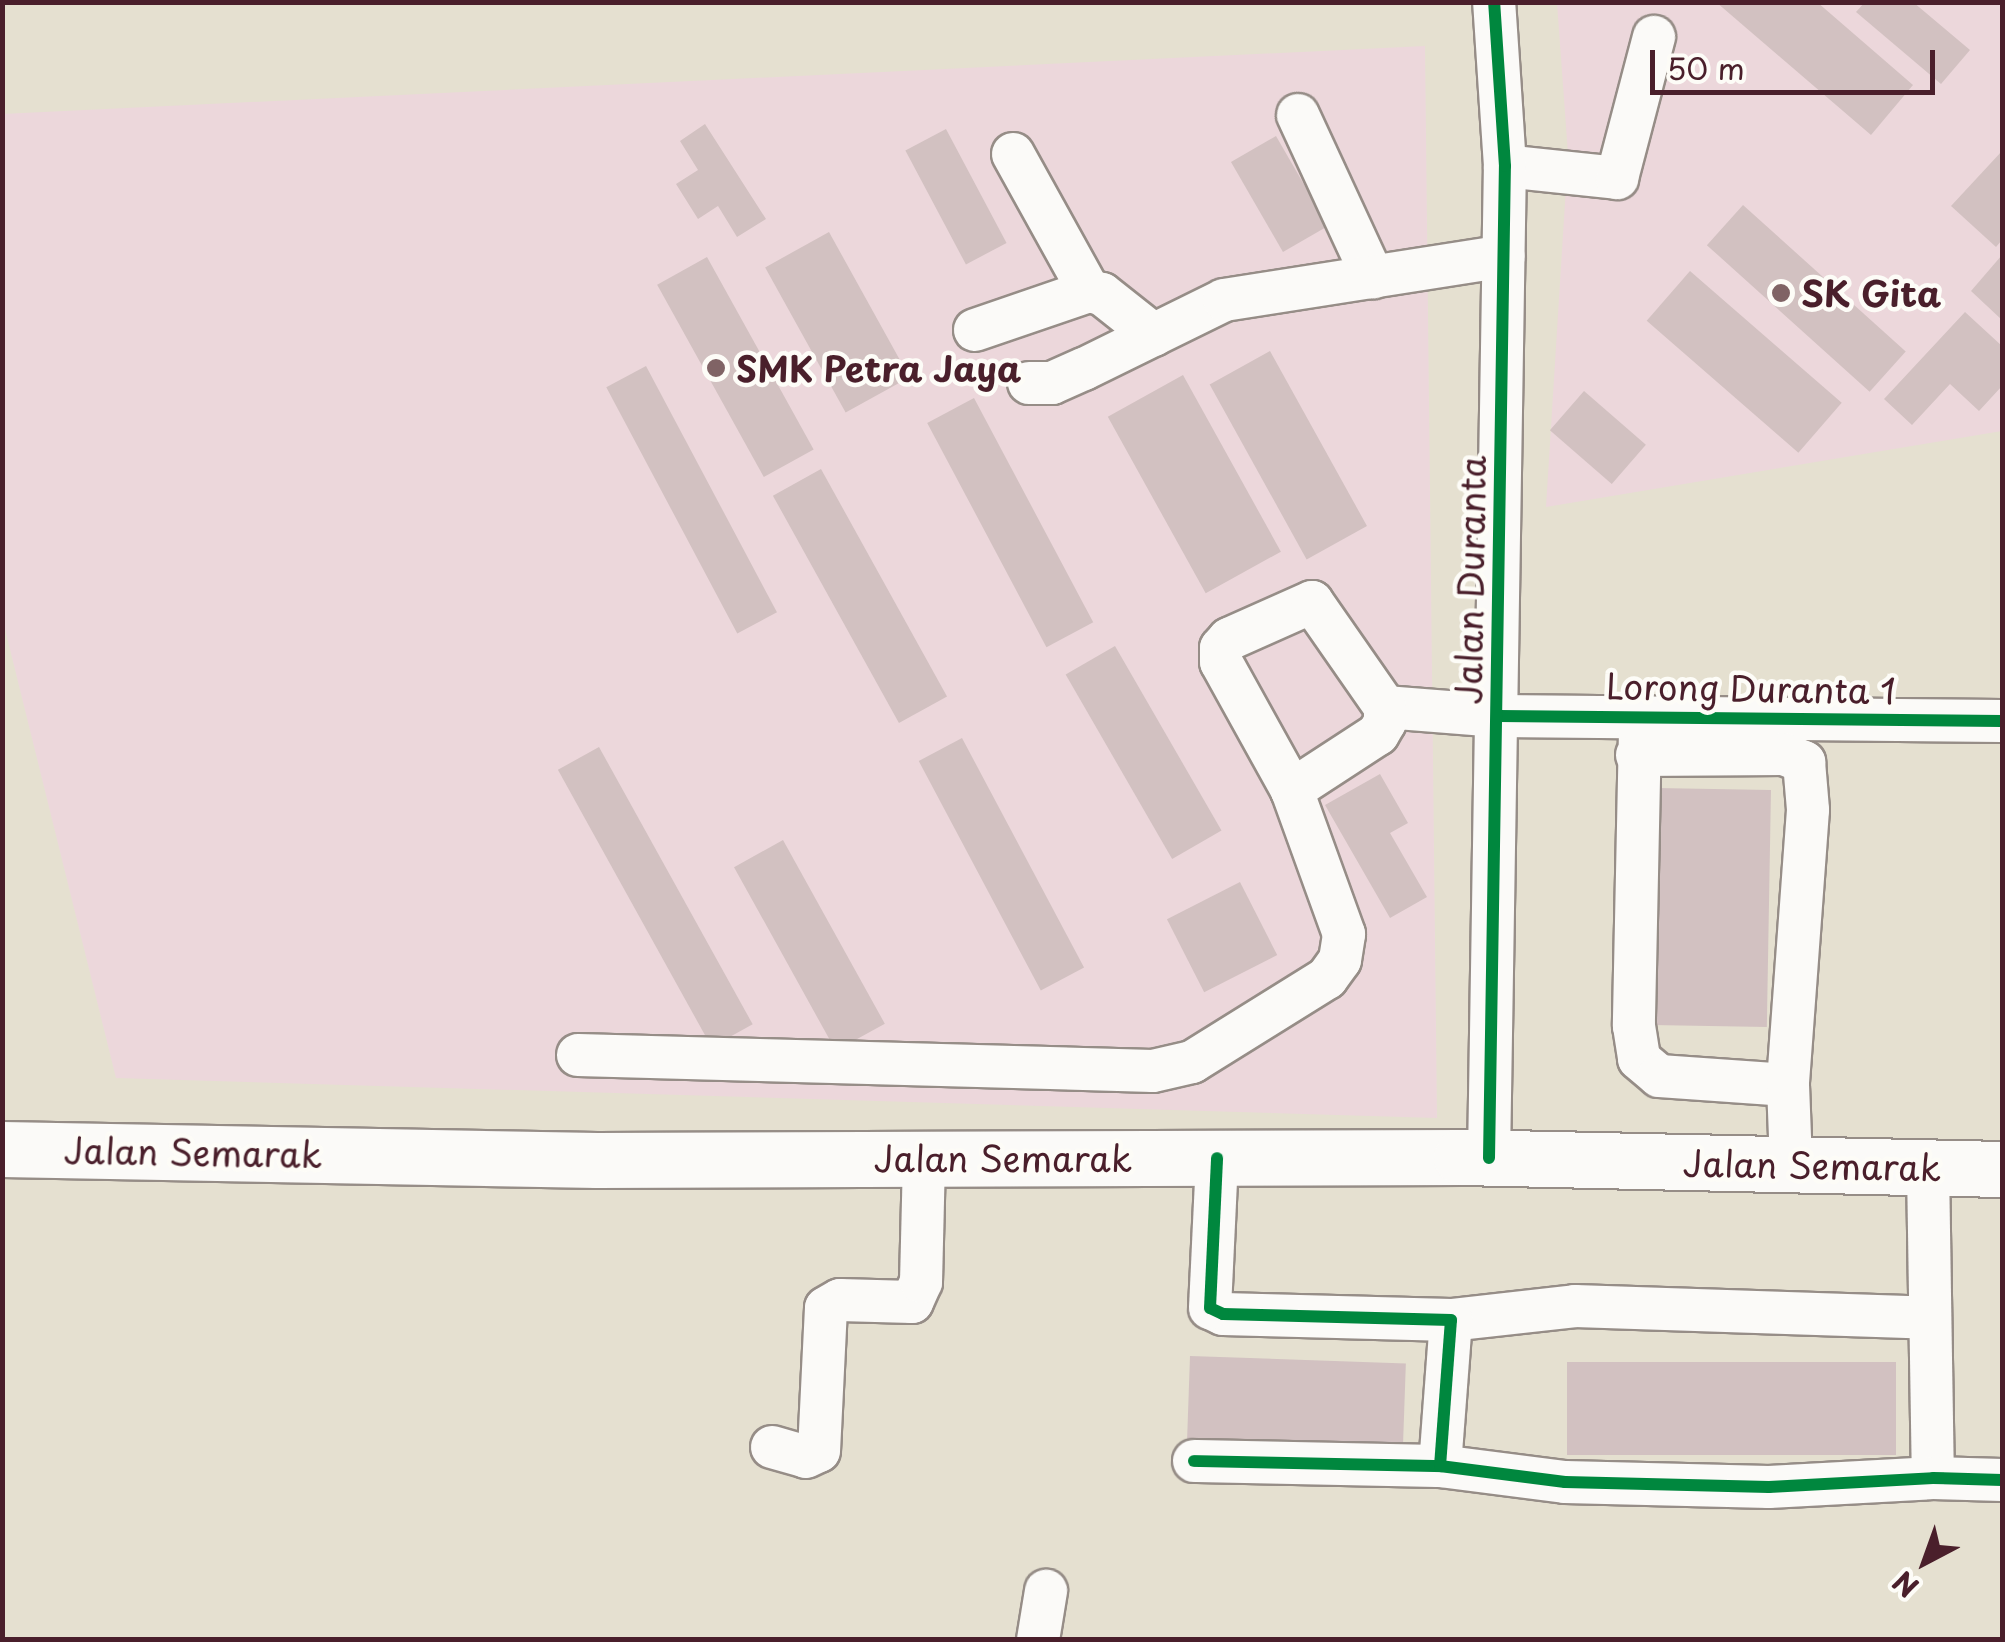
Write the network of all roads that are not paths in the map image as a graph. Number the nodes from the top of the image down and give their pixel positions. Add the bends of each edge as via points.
1 (1494, 2) edge
2 (1654, 38) dead end
3 (1298, 114) dead end
4 (1014, 154) dead end
5 (1505, 166) junction
6 (1504, 256) junction
7 (1373, 276) junction
8 (1089, 292) junction
9 (975, 330) dead end
10 (1154, 335) junction
11 (1029, 382) dead end
12 (1385, 707) junction
13 (1499, 716) junction
14 (2002, 720) edge
15 (1639, 736) junction
16 (1292, 790) junction
17 (578, 1055) dead end
18 (1788, 1086) junction
19 (2, 1149) edge
20 (1217, 1158) junction
21 (1489, 1158) junction
22 (924, 1159) junction
23 (1790, 1164) junction
24 (1928, 1167) junction
25 (2002, 1169) edge
26 (1930, 1318) junction
27 (1451, 1320) junction
28 (772, 1447) dead end
29 (1194, 1461) dead end
30 (1440, 1466) junction
31 (1932, 1478) junction
32 (2002, 1480) edge
33 (1046, 1592) dead end
34 (1038, 1640) edge

1 - 5 street, Jalan Duranta
2 - 5 street via 1617,178
3 - 7 street
4 - 8 street
5 - 6 street, Jalan Duranta
6 - 7 street
6 - 13 street, Jalan Duranta
7 - 10 street via 1224,300
8 - 9 street
8 - 10 street via 1102,294
10 - 11 street via 1052,383
12 - 13 street, Lorong Duranta 1
12 - 16 street via 1378,734
12 - 16 street via 1312,602 1228,638 1221,662
13 - 15 street, Lorong Duranta 1
13 - 21 street, Jalan Duranta
14 - 15 street, Lorong Duranta 1
15 - 18 street via 1639,1059 1659,1076
15 - 18 street via 1804,762 1808,810
16 - 17 street via 1344,934 1340,960 1327,978 1192,1062 1153,1071
18 - 23 street
19 - 22 main road, Jalan Semarak
20 - 21 main road, Jalan Semarak
20 - 22 main road, Jalan Semarak
20 - 27 street via 1210,1308 1223,1314
21 - 23 main road, Jalan Semarak
22 - 28 street via 921,1282 912,1302 840,1300 826,1308 819,1451 806,1457
23 - 24 main road, Jalan Semarak
24 - 25 main road, Jalan Semarak
24 - 26 street
26 - 27 street via 1574,1306
26 - 31 street
27 - 30 street
29 - 30 street
30 - 31 street via 1565,1482 1769,1487
31 - 32 street
33 - 34 street

